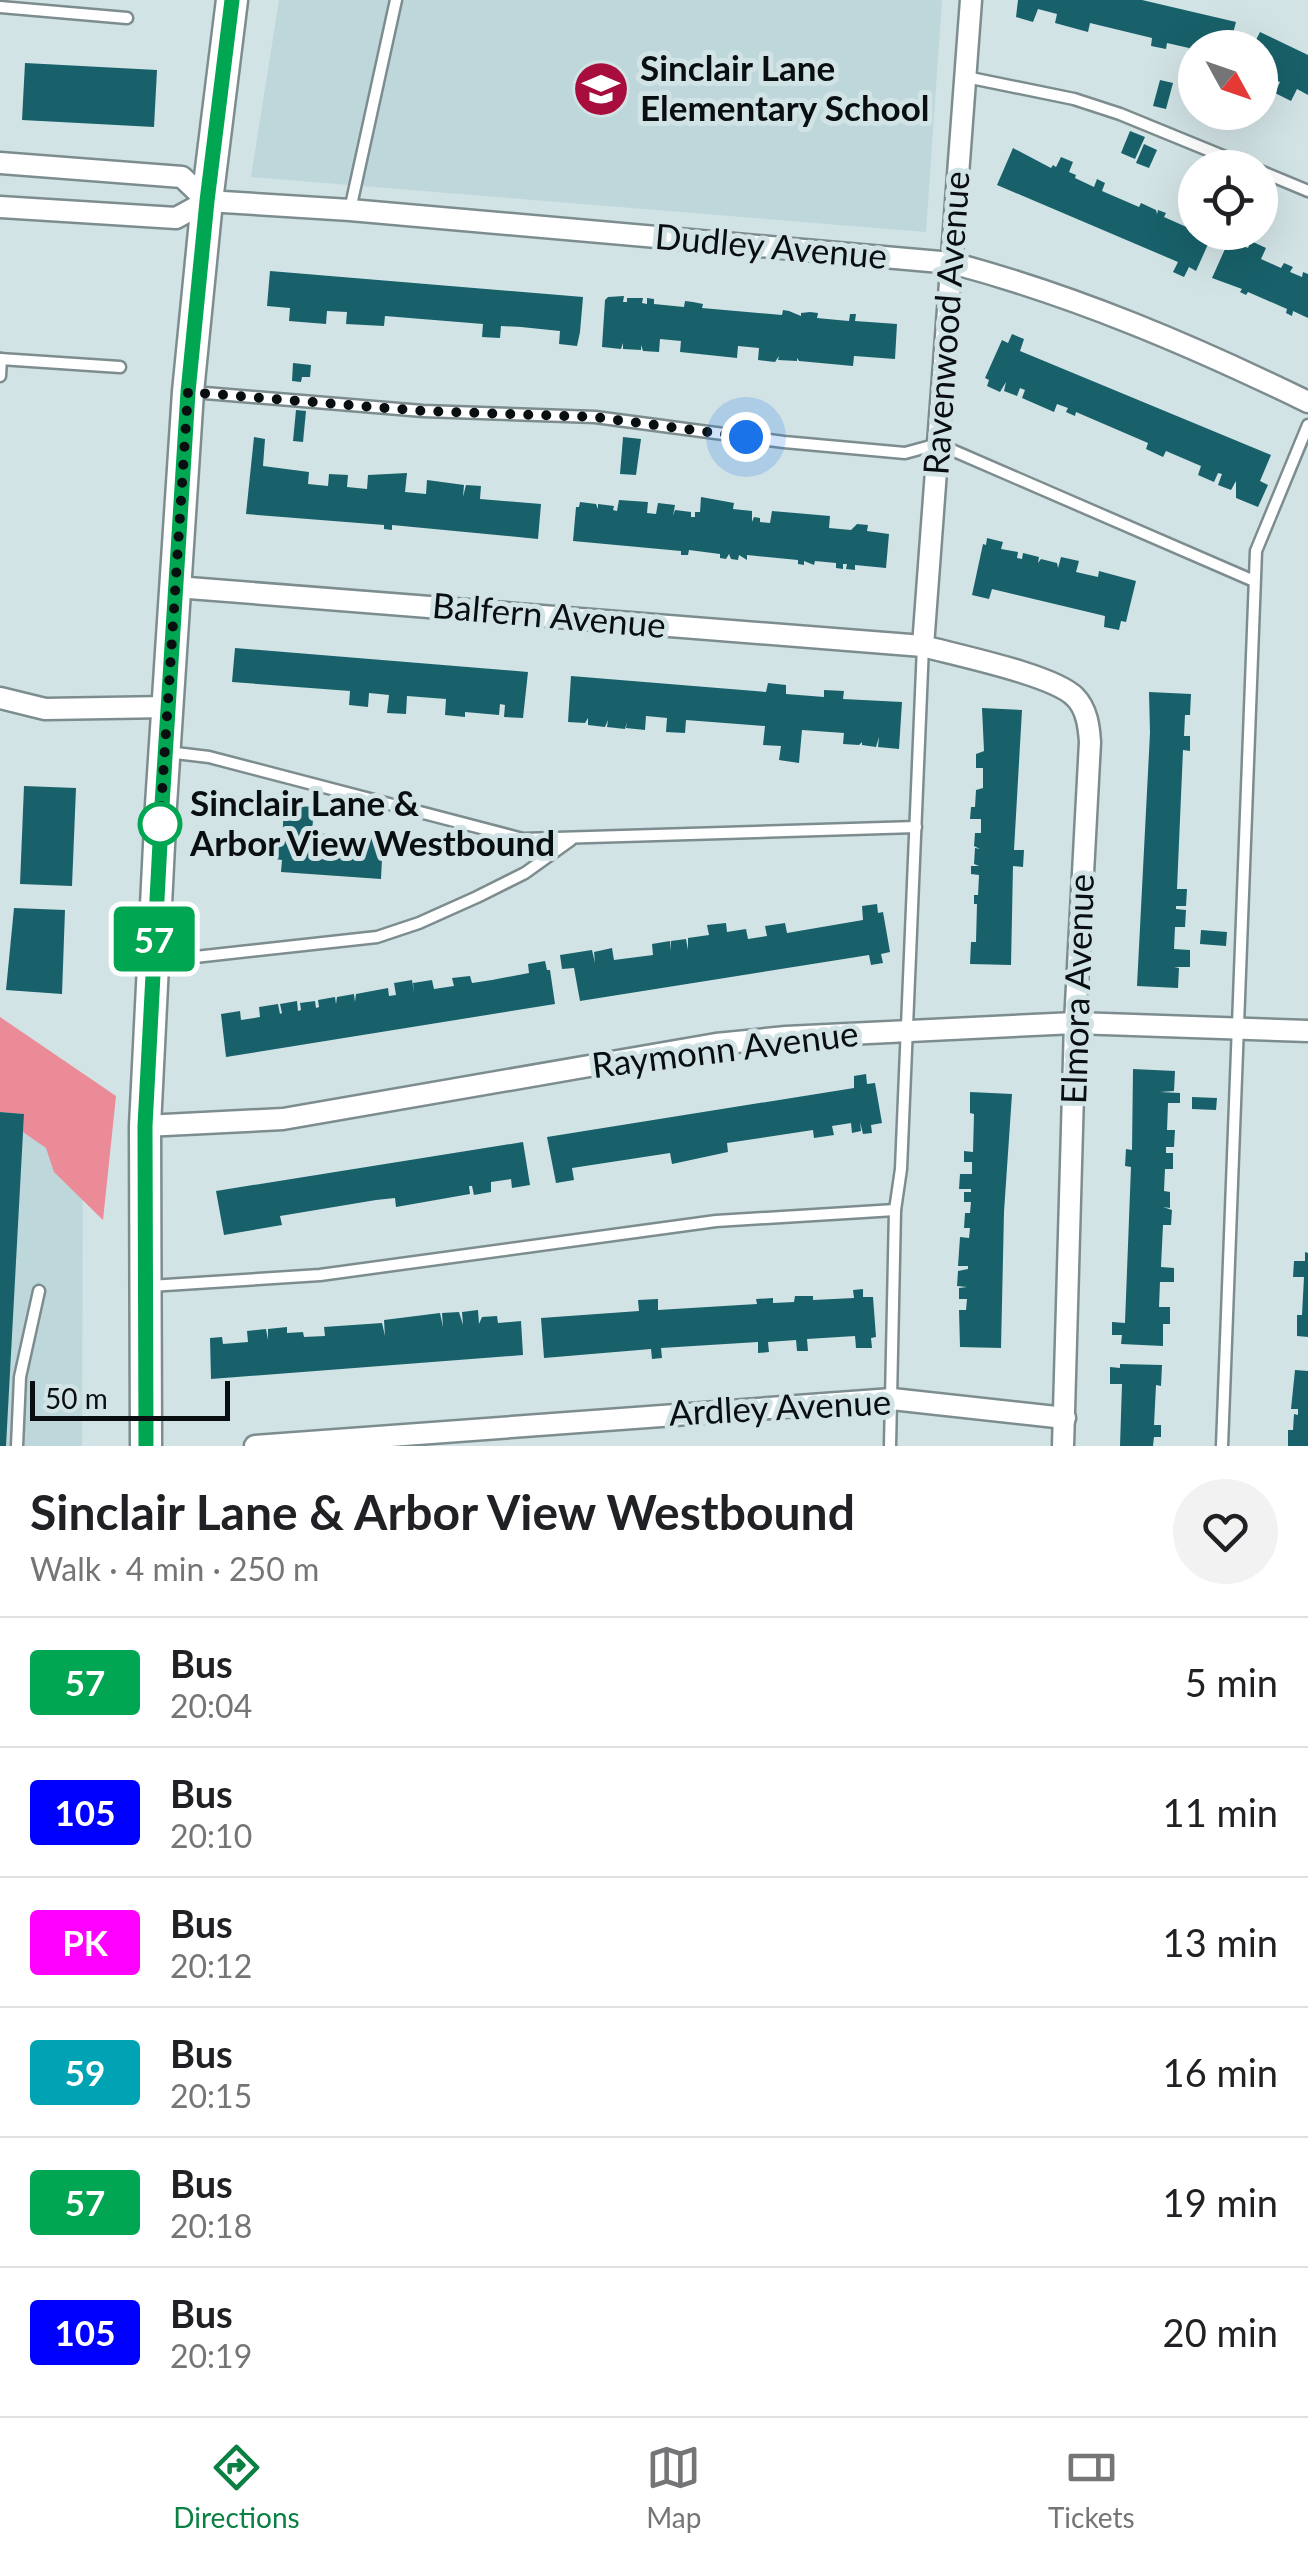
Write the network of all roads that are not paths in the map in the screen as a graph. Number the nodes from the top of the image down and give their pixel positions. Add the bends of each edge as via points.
1 (232, 0) edge
2 (396, 0) edge
3 (971, 0) edge
4 (36, 5) edge
5 (0, 7) edge
6 (127, 18) dead end
7 (965, 77) junction
8 (1208, 150) edge
9 (0, 163) edge
10 (1278, 178) edge
11 (1308, 191) edge
12 (207, 201) junction
13 (0, 207) edge
14 (350, 210) junction
15 (952, 262) junction
16 (1, 359) edge
17 (120, 367) dead end
18 (0, 376) edge
19 (188, 392) junction
20 (1308, 402) edge
21 (1308, 425) edge
22 (938, 444) junction
23 (1254, 581) junction
24 (176, 587) junction
25 (923, 646) junction
26 (0, 698) edge
27 (168, 707) junction
28 (166, 752) junction
29 (916, 828) junction
30 (571, 840) junction
31 (153, 962) junction
32 (1076, 1022) junction
33 (1240, 1029) junction
34 (907, 1030) junction
35 (1308, 1031) edge
36 (145, 1126) junction
37 (895, 1210) junction
38 (146, 1286) junction
39 (38, 1291) dead end
40 (892, 1399) junction
41 (1064, 1418) junction
42 (17, 1446) edge
43 (146, 1446) edge
44 (255, 1446) edge
45 (890, 1446) edge
46 (1063, 1446) edge
47 (1222, 1446) edge

1 - 12 main road
2 - 14 lane
3 - 7 street, Ravenwood Avenue
4 - 5 lane
4 - 6 lane
7 - 8 lane via 1074,99
7 - 15 street, Ravenwood Avenue
9 - 12 street via 182,177
10 - 11 lane
12 - 13 street via 176,218
12 - 14 street, Dudley Avenue
12 - 19 main road
14 - 15 street, Dudley Avenue
15 - 20 street, Dudley Avenue via 1148,328
15 - 22 street, Ravenwood Avenue
16 - 17 lane
16 - 18 lane
19 - 22 lane via 594,417 905,453
19 - 24 main road
21 - 23 lane via 1256,551
22 - 23 lane
22 - 25 street, Ravenwood Avenue
23 - 33 lane
24 - 25 street, Balfern Avenue
24 - 27 main road
25 - 29 lane
25 - 32 street, Elmora Avenue via 1058,686 1082,706 1090,742
26 - 27 street via 45,710
27 - 28 main road
28 - 30 lane via 209,756 523,839
28 - 31 main road
29 - 30 lane
29 - 34 lane
30 - 31 lane via 525,873 378,937
31 - 36 main road
32 - 33 street, Raymonn Avenue
32 - 34 street, Raymonn Avenue
32 - 41 street, Elmora Avenue
33 - 35 street, Raymonn Avenue
33 - 47 lane
34 - 36 street, Raymonn Avenue via 716,1044 284,1119
34 - 37 lane
36 - 38 main road
37 - 38 lane via 716,1220 320,1275
37 - 40 lane
38 - 43 main road
39 - 42 lane via 20,1377
40 - 41 street, Ardley Avenue
40 - 44 street, Ardley Avenue
40 - 45 lane
41 - 46 street, Elmora Avenue

